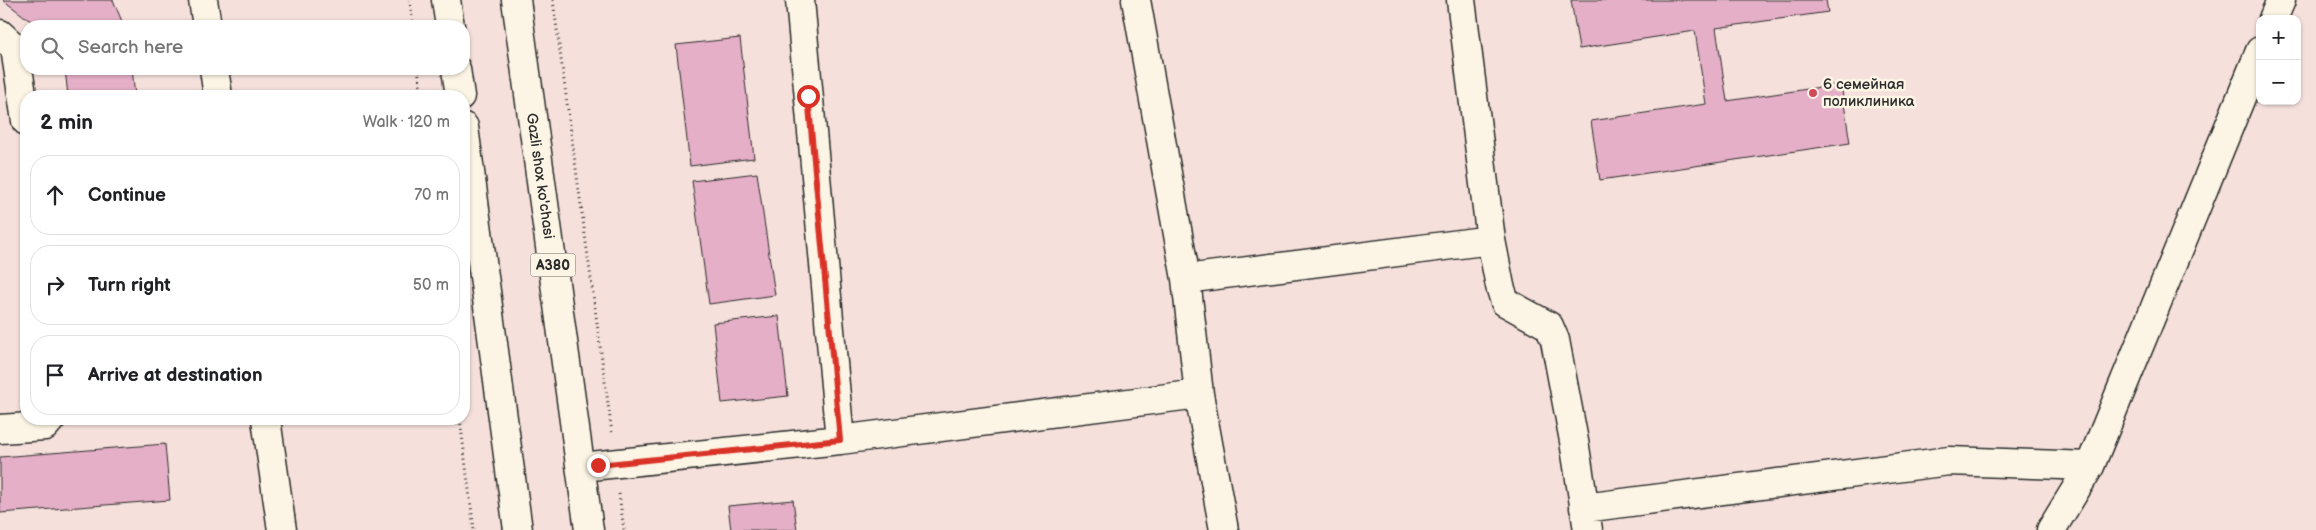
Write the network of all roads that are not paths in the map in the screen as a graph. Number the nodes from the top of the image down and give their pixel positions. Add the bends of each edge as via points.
1 (203, 0) edge
2 (446, 0) edge
3 (516, 0) edge
4 (800, 0) edge
5 (1136, 0) edge
6 (1461, 0) edge
7 (2280, 0) edge
8 (2274, 15) edge
9 (206, 20) edge
10 (449, 20) edge
11 (0, 34) edge
12 (2256, 60) edge
13 (215, 75) edge
14 (457, 75) edge
15 (21, 90) edge
16 (217, 90) edge
17 (459, 90) edge
18 (470, 172) edge
19 (1491, 240) junction
20 (1186, 279) junction
21 (1199, 394) junction
22 (46, 425) edge
23 (267, 425) edge
24 (0, 429) edge
25 (840, 440) junction
26 (2090, 466) junction
27 (581, 468) junction
28 (1586, 519) edge
29 (282, 530) edge
30 (518, 530) edge
31 (589, 530) edge
32 (1224, 530) edge
33 (2051, 530) edge

1 - 9 main road
2 - 10 main road
3 - 27 main road, Gazli shox ko'chasi / A380
4 - 25 main road
5 - 20 main road
6 - 19 main road
7 - 8 main road
11 - 15 main road via 15,48
12 - 26 main road
13 - 16 main road
14 - 17 main road
18 - 30 main road
19 - 20 main road
19 - 28 main road via 1505,302 1549,326 1555,340
20 - 21 main road
21 - 25 main road
21 - 32 main road
22 - 24 main road
23 - 29 main road
25 - 27 main road
26 - 28 main road via 1949,461
26 - 33 main road
27 - 31 main road, Gazli shox ko'chasi / A380

